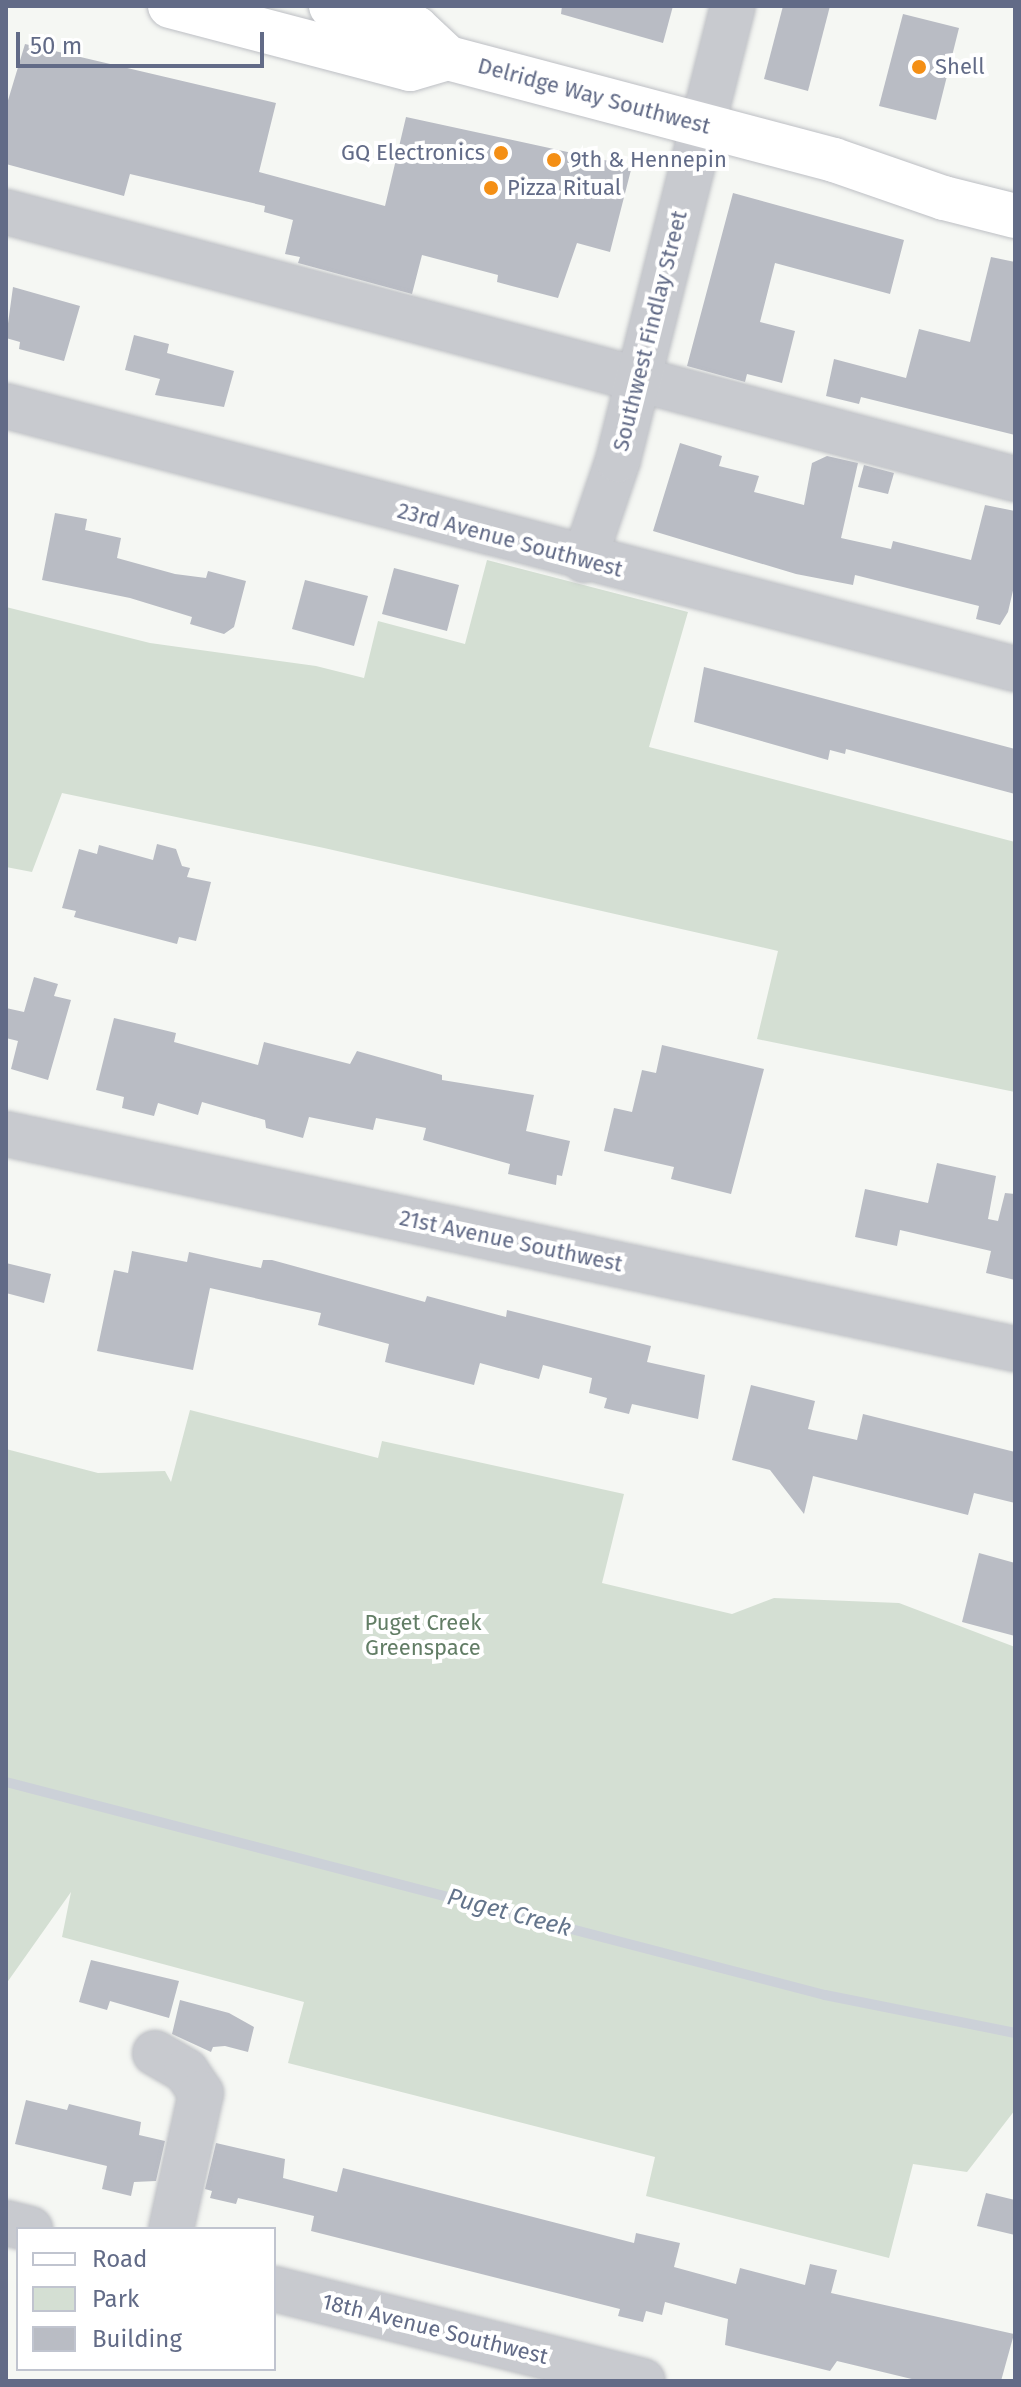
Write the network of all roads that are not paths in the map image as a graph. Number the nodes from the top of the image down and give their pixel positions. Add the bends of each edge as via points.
1 (170, 6) edge
2 (331, 6) edge
3 (733, 6) edge
4 (448, 58) junction
5 (704, 125) junction
6 (6, 212) edge
7 (1015, 216) edge
8 (636, 381) junction
9 (6, 406) edge
10 (1015, 479) edge
11 (584, 560) junction
12 (1015, 669) edge
13 (6, 1134) edge
14 (1015, 1349) edge
15 (155, 2053) dead end
16 (171, 2227) edge
17 (276, 2289) edge
18 (643, 2381) edge

1 - 4 main road, Delridge Way Southwest via 410,69
2 - 4 main road, Delridge Way Southwest via 416,28
3 - 5 street, Southwest Findlay Street
4 - 5 main road, Delridge Way Southwest
5 - 7 main road, Delridge Way Southwest
5 - 8 street, Southwest Findlay Street
6 - 8 street
8 - 10 street
8 - 11 street, Southwest Findlay Street via 618,460
9 - 11 street, 23rd Avenue Southwest
11 - 12 street, 23rd Avenue Southwest
13 - 14 street, 21st Avenue Southwest
15 - 16 street via 186,2071 201,2093
17 - 18 street, 18th Avenue Southwest

